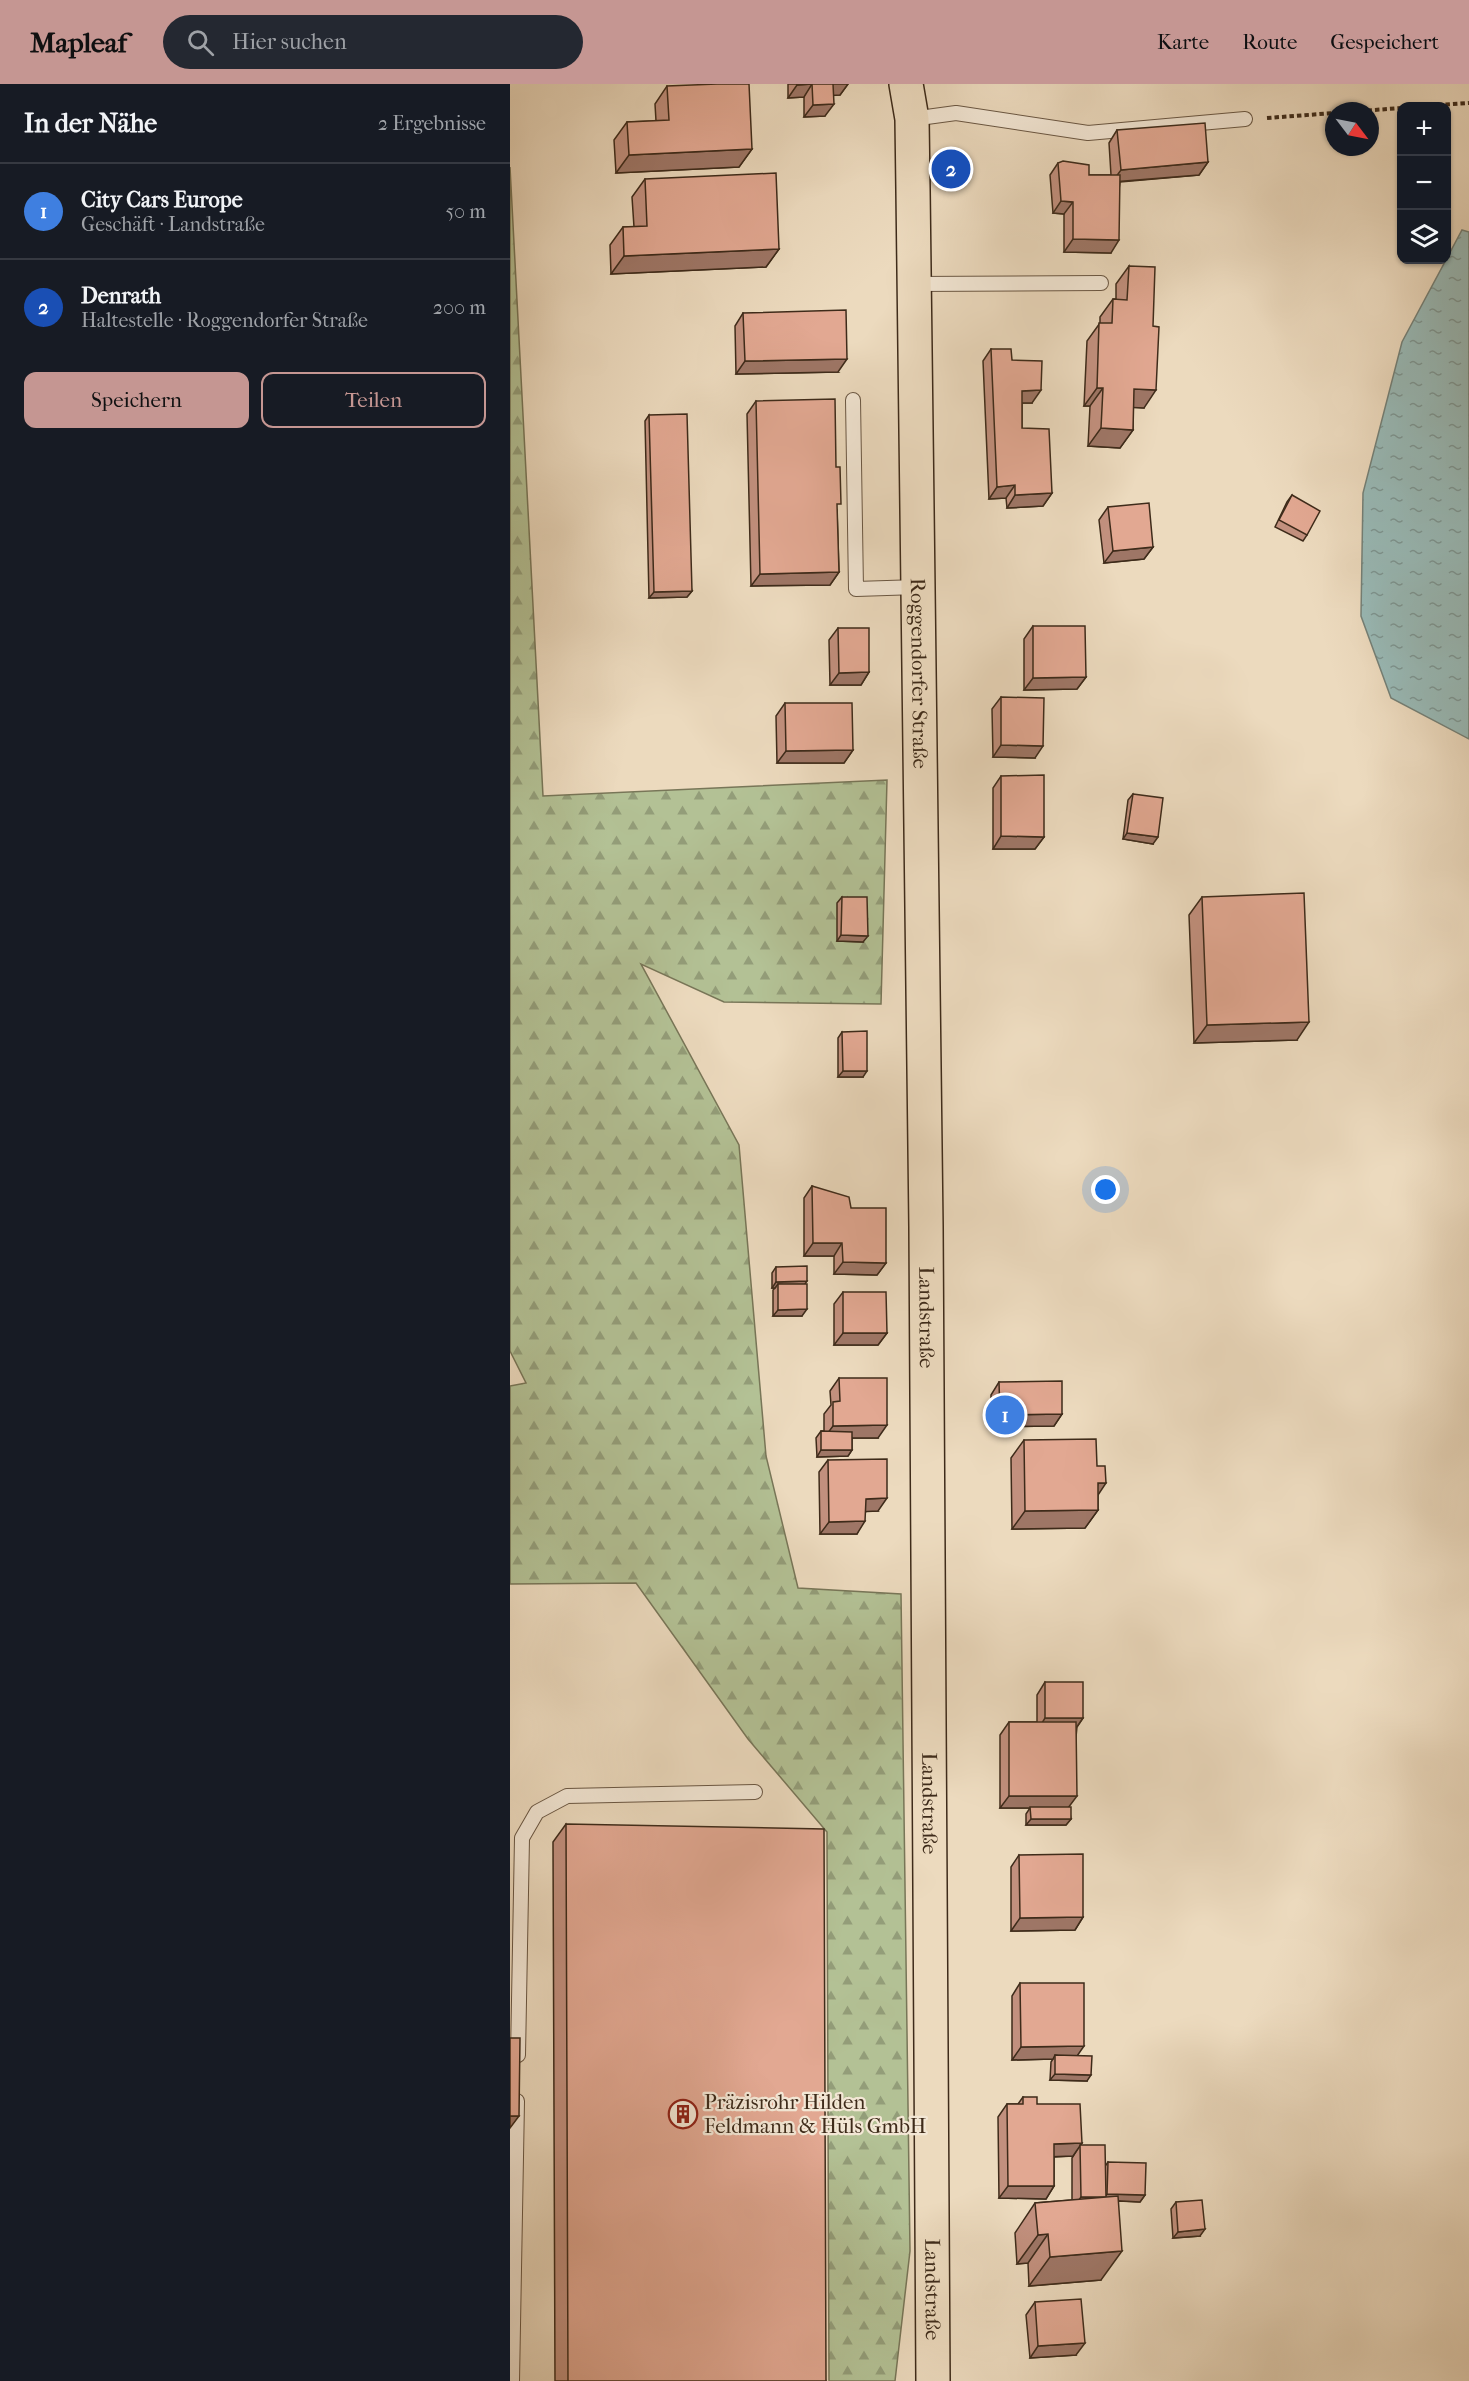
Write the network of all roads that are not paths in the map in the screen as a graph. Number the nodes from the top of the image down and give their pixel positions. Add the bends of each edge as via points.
1 (906, 84) edge
2 (912, 119) junction
3 (1245, 119) road end
4 (1101, 283) dead end
5 (914, 284) junction
6 (853, 400) dead end
7 (918, 587) junction
8 (926, 1227) joint
9 (755, 1792) dead end
10 (518, 2065) edge
11 (518, 2088) edge
12 (512, 2381) edge
13 (933, 2381) edge

1 - 2 main road, Roggendorfer Straße
2 - 3 lane via 956,112 1088,133
2 - 5 main road, Roggendorfer Straße
4 - 5 lane
5 - 7 main road, Roggendorfer Straße
6 - 7 lane via 856,589
7 - 8 main road, Roggendorfer Straße
8 - 13 main road, Landstraße
9 - 10 lane via 567,1796 537,1812 522,1838
11 - 12 lane

